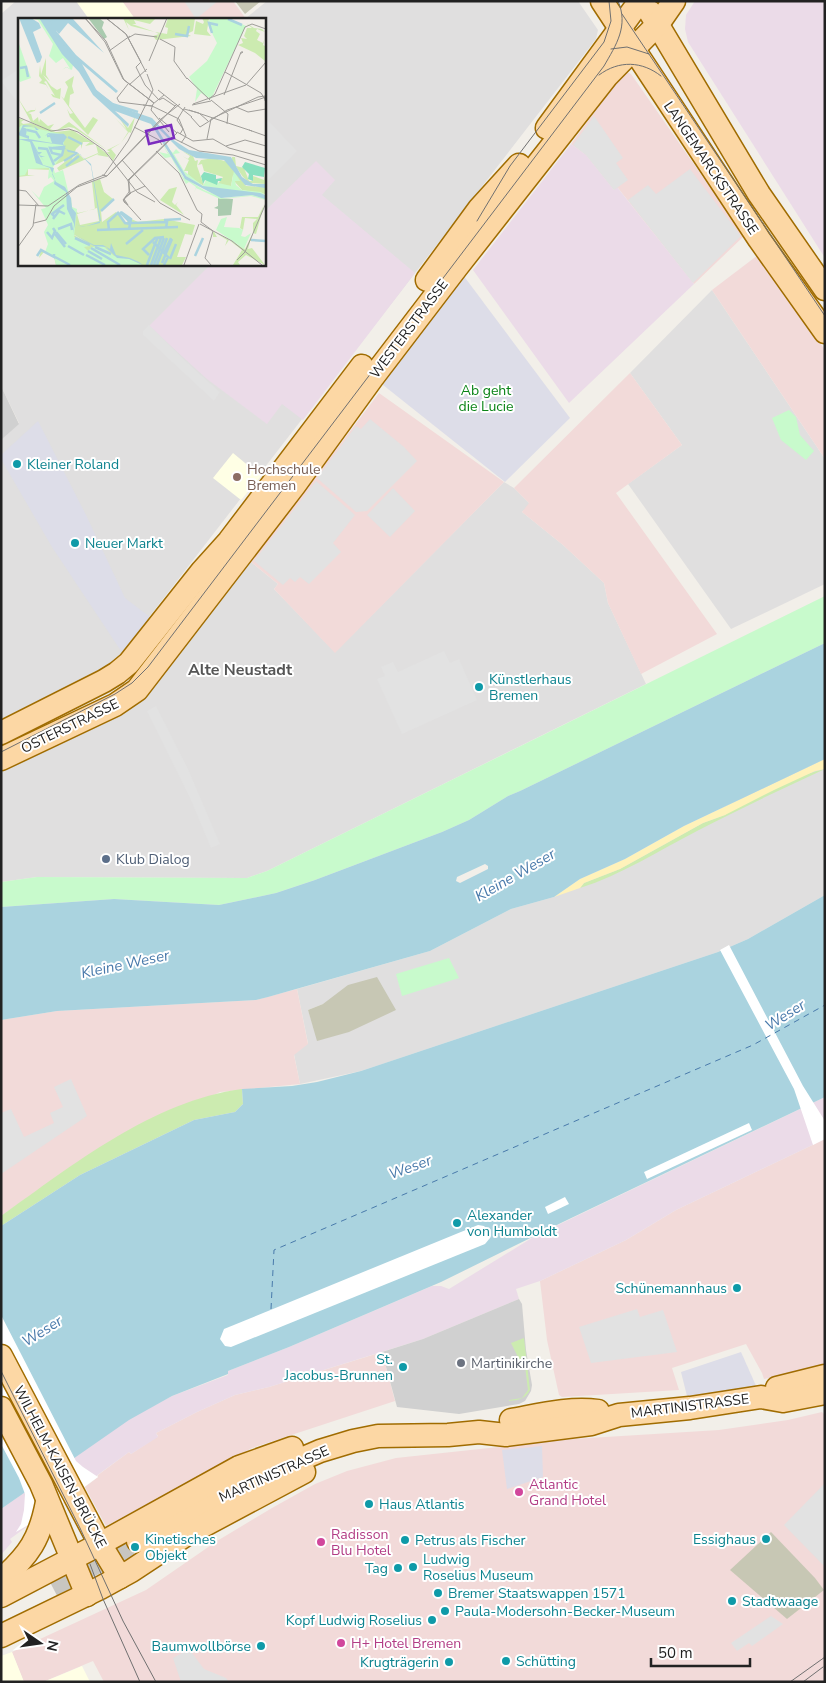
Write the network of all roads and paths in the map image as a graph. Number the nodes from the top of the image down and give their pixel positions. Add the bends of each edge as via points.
1 (602, 1) edge
2 (641, 1) edge
3 (674, 1) edge
4 (658, 24) junction
5 (620, 27) junction
6 (634, 49) junction
7 (825, 289) edge
8 (825, 332) edge
9 (129, 663) joint
10 (156, 666) joint
11 (1, 733) edge
12 (1, 759) edge
13 (1, 1356) edge
14 (825, 1376) edge
15 (825, 1394) edge
16 (761, 1397) junction
17 (1, 1408) edge
18 (416, 1436) junction
19 (48, 1510) junction
20 (138, 1541) tunnel mouth
21 (100, 1544) junction
22 (71, 1559) junction
23 (120, 1577) junction
24 (1, 1580) edge
25 (52, 1586) tunnel mouth
26 (87, 1595) junction
27 (1, 1596) edge
28 (1, 1613) edge
29 (1, 1636) edge

1 - 5 main road, LANGEMARCKSTRASSE
2 - 4 main road, LANGEMARCKSTRASSE
2 - 5 main road, WESTERSTRASSE
3 - 4 main road, WESTERSTRASSE
4 - 6 main road, WESTERSTRASSE
4 - 7 main road, LANGEMARCKSTRASSE via 759,194
5 - 6 main road, LANGEMARCKSTRASSE
5 - 9 main road, WESTERSTRASSE via 515,170 479,208 229,541
6 - 8 main road, LANGEMARCKSTRASSE via 759,239
6 - 10 main road, WESTERSTRASSE via 607,76 457,267
9 - 11 main road, OSTERSTRASSE via 104,681
10 - 12 main road, OSTERSTRASSE via 137,690 115,705
13 - 21 main road, WILHELM-KAISEN-BRÜCKE
14 - 16 main road, MARTINISTRASSE via 781,1386
15 - 16 main road, MARTINISTRASSE via 783,1401
16 - 18 main road, MARTINISTRASSE via 619,1415 591,1424 534,1432
17 - 19 main road, WILHELM-KAISEN-BRÜCKE via 34,1469
18 - 20 main road, MARTINISTRASSE via 378,1436 320,1451 255,1480
18 - 21 main road via 369,1426 328,1434 239,1467
18 - 23 main road via 314,1467 184,1536
19 - 22 main road, WILHELM-KAISEN-BRÜCKE
19 - 24 main road via 34,1543
21 - 22 main road
21 - 23 main road, WILHELM-KAISEN-BRÜCKE
22 - 26 main road, WILHELM-KAISEN-BRÜCKE
22 - 27 main road
23 - 26 main road
25 - 28 main road
26 - 29 main road

